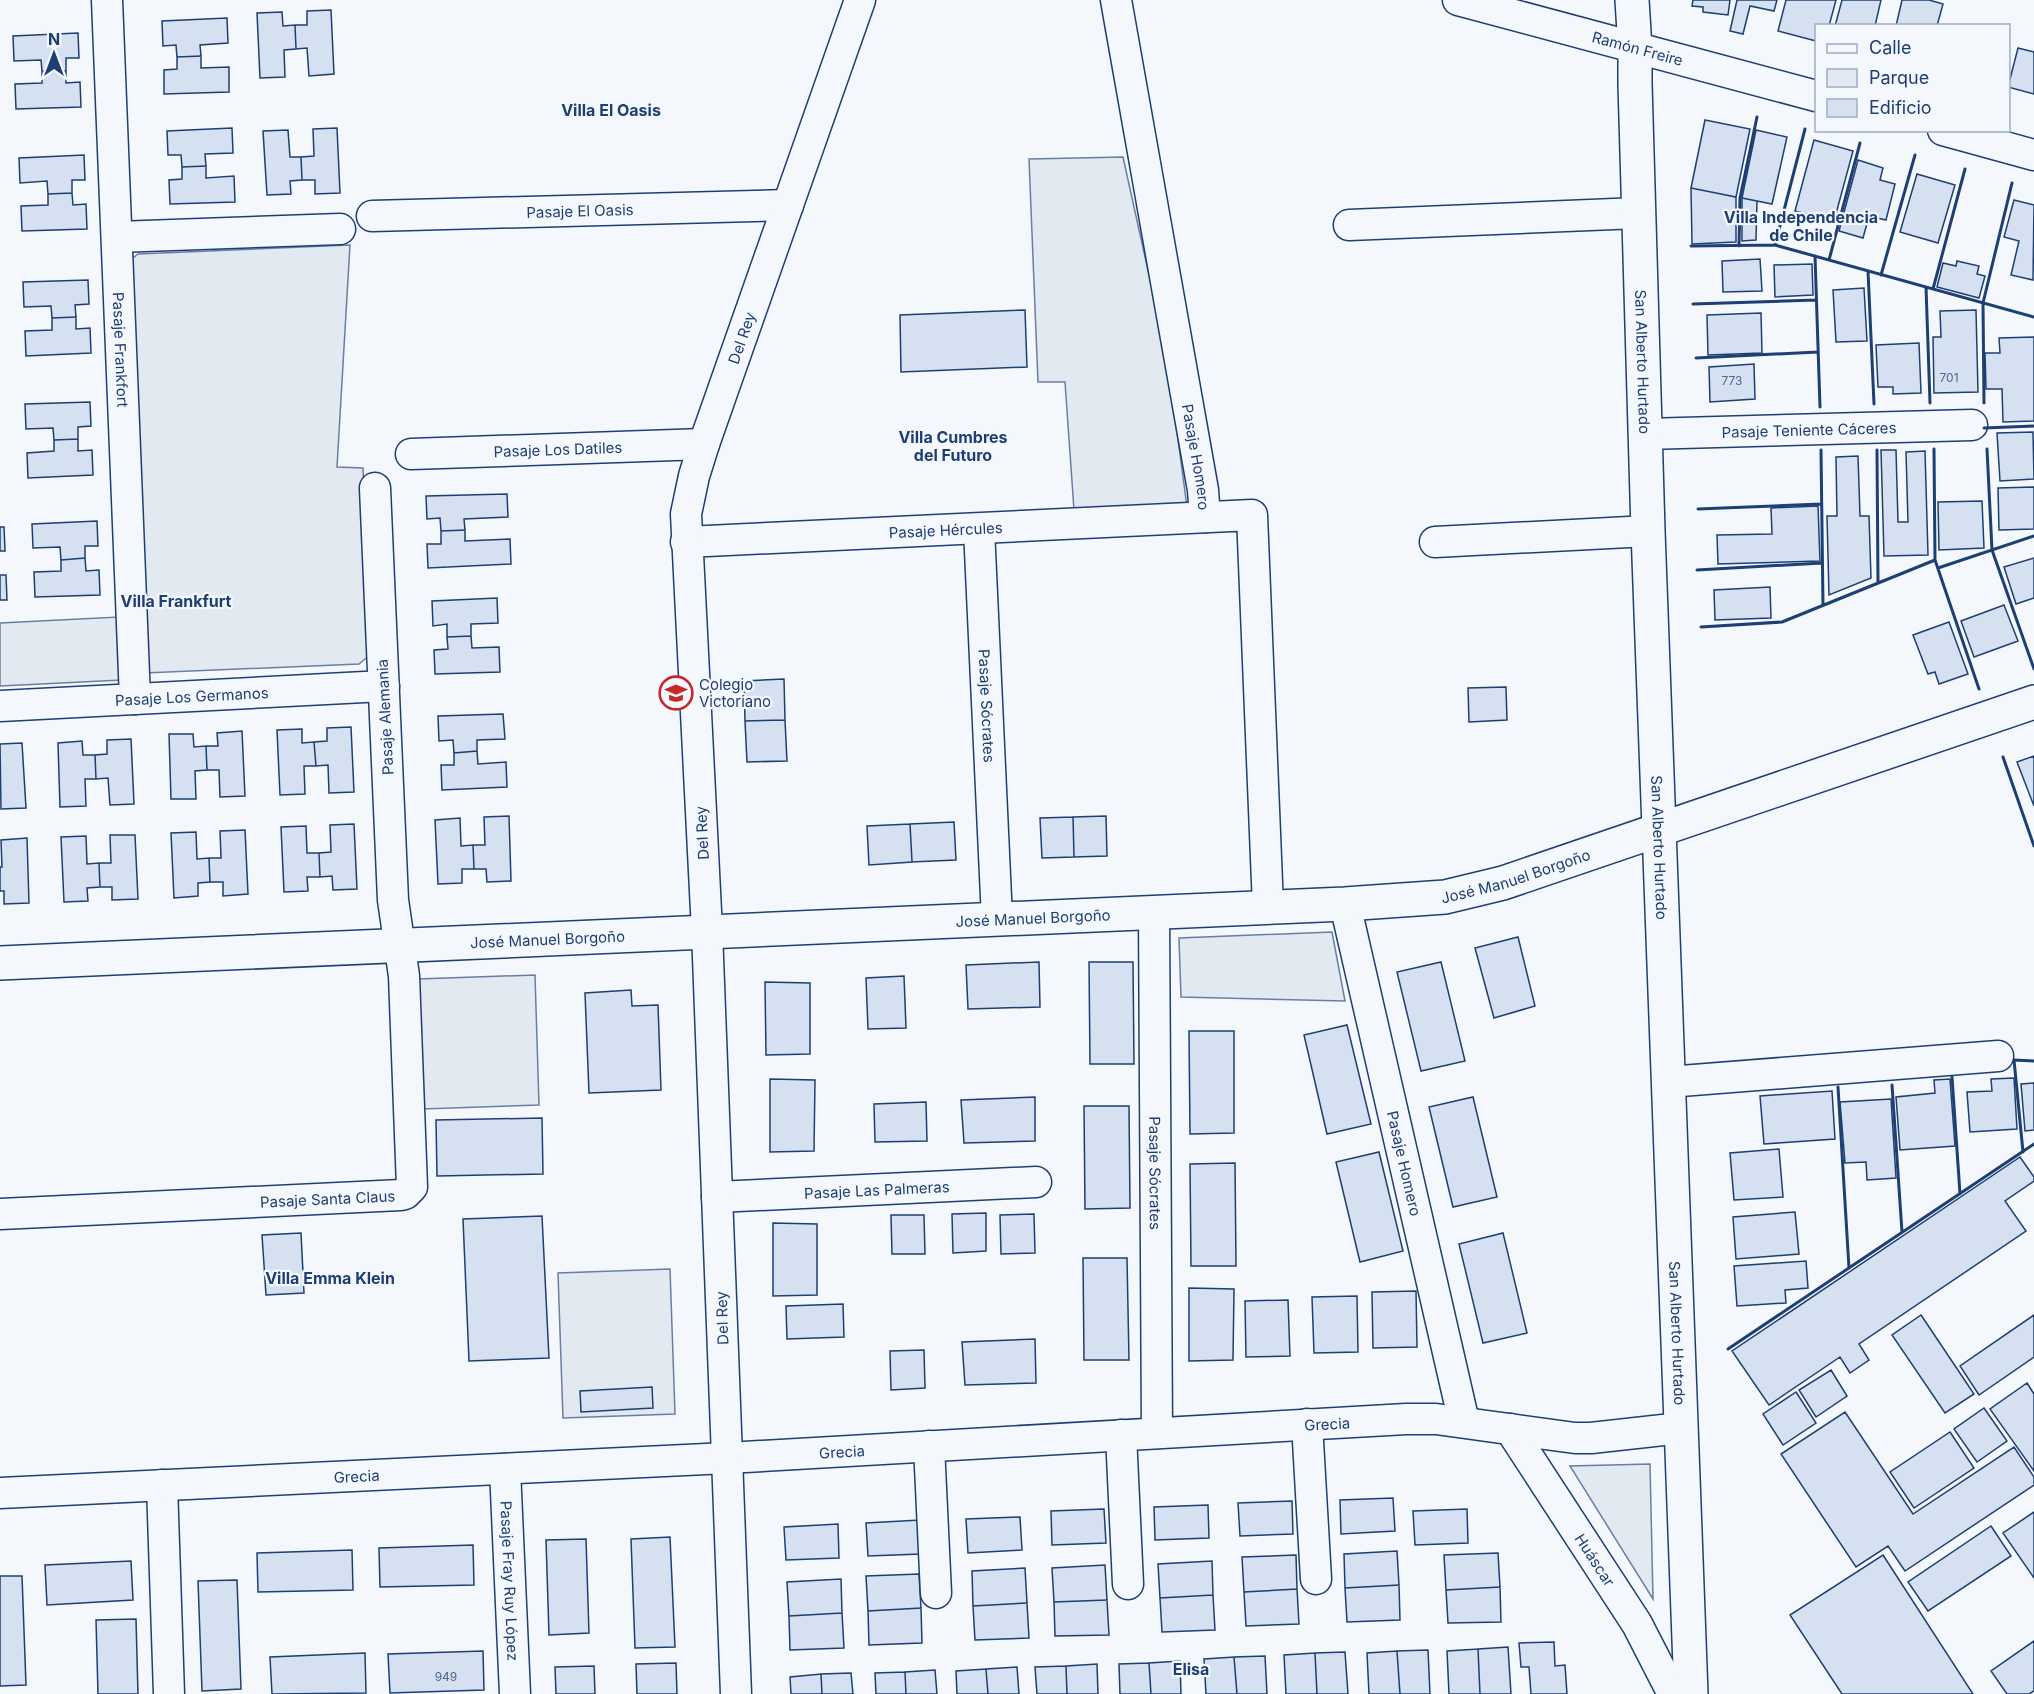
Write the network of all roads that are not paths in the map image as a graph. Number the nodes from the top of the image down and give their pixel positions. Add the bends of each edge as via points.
1 (107, 0) edge
2 (860, 0) edge
3 (1116, 0) edge
4 (1458, 0) edge
5 (1632, 0) edge
6 (1635, 48) junction
7 (1815, 96) edge
8 (1950, 132) edge
9 (2034, 155) edge
10 (788, 205) junction
11 (1638, 213) junction
12 (372, 216) dead end
13 (1349, 225) dead end
14 (340, 229) dead end
15 (117, 237) junction
16 (1972, 425) dead end
17 (1646, 434) junction
18 (704, 444) junction
19 (411, 454) dead end
20 (375, 488) dead end
21 (1205, 517) junction
22 (980, 529) junction
23 (1648, 531) junction
24 (686, 542) junction
25 (1435, 542) dead end
26 (384, 686) junction
27 (135, 699) junction
28 (2034, 702) edge
29 (0, 706) edge
30 (1659, 830) junction
31 (1346, 904) junction
32 (1268, 907) junction
33 (1154, 912) junction
34 (997, 919) junction
35 (707, 931) junction
36 (399, 945) junction
37 (0, 963) edge
38 (1998, 1056) dead end
39 (1668, 1082) junction
40 (1036, 1182) dead end
41 (717, 1197) junction
42 (0, 1214) edge
43 (1464, 1422) junction
44 (1307, 1424) junction
45 (1681, 1428) junction
46 (1510, 1430) junction
47 (1157, 1433) junction
48 (1121, 1435) junction
49 (929, 1446) junction
50 (727, 1458) junction
51 (505, 1469) junction
52 (162, 1485) junction
53 (0, 1493) edge
54 (1316, 1579) dead end
55 (1128, 1584) dead end
56 (936, 1593) dead end
57 (169, 1694) edge
58 (515, 1694) edge
59 (736, 1694) edge
60 (1673, 1694) edge
61 (1691, 1694) edge

1 - 15 street, Pasaje Frankfort
2 - 10 street, Del Rey
3 - 21 street, Pasaje Homero
4 - 6 street, Ramón Freire
5 - 6 street, San Alberto Hurtado
6 - 7 street, Ramón Freire
6 - 11 street, San Alberto Hurtado
8 - 9 street
10 - 12 street, Pasaje El Oasis
10 - 18 street, Del Rey
11 - 13 street
11 - 17 street, San Alberto Hurtado
14 - 15 street
15 - 27 street, Pasaje Frankfort
16 - 17 street, Pasaje Teniente Cáceres
17 - 23 street, San Alberto Hurtado
18 - 19 street, Pasaje Los Datiles
18 - 24 street, Del Rey via 689,494
20 - 26 street, Pasaje Alemania
21 - 22 street, Pasaje Hércules
21 - 32 street, Pasaje Homero via 1252,515
22 - 24 street, Pasaje Hércules
22 - 34 street, Pasaje Sócrates
23 - 25 street
23 - 30 street, San Alberto Hurtado
24 - 35 street, Del Rey
26 - 27 street, Pasaje Los Germanos
26 - 36 street, Pasaje Alemania via 393,900
27 - 29 street, Pasaje Los Germanos
28 - 30 street, José Manuel Borgoño
30 - 31 street, José Manuel Borgoño via 1474,891 1445,897
30 - 39 street, San Alberto Hurtado
31 - 32 street, José Manuel Borgoño
31 - 43 street, Pasaje Homero
32 - 33 street, José Manuel Borgoño
33 - 34 street, José Manuel Borgoño
33 - 47 street, Pasaje Sócrates
34 - 35 street, José Manuel Borgoño
35 - 36 street, José Manuel Borgoño
35 - 41 street, Del Rey
36 - 37 street, José Manuel Borgoño
36 - 42 street, Pasaje Santa Claus via 404,976 412,1182 405,1194
38 - 39 street
39 - 45 street, San Alberto Hurtado
40 - 41 street, Pasaje Las Palmeras
41 - 50 street, Del Rey
43 - 44 street, Grecia via 1406,1419
43 - 46 street, Grecia
44 - 47 street, Grecia
44 - 54 street
45 - 46 street, Grecia via 1591,1438
45 - 61 street, San Alberto Hurtado
46 - 60 street, Huáscar via 1637,1624
47 - 48 street, Grecia
48 - 49 street, Grecia
48 - 55 street
49 - 50 street, Grecia
49 - 56 street
50 - 51 street, Grecia
50 - 59 street, Del Rey
51 - 52 street, Grecia
51 - 58 street, Pasaje Fray Ruy López
52 - 53 street, Grecia
52 - 57 street

